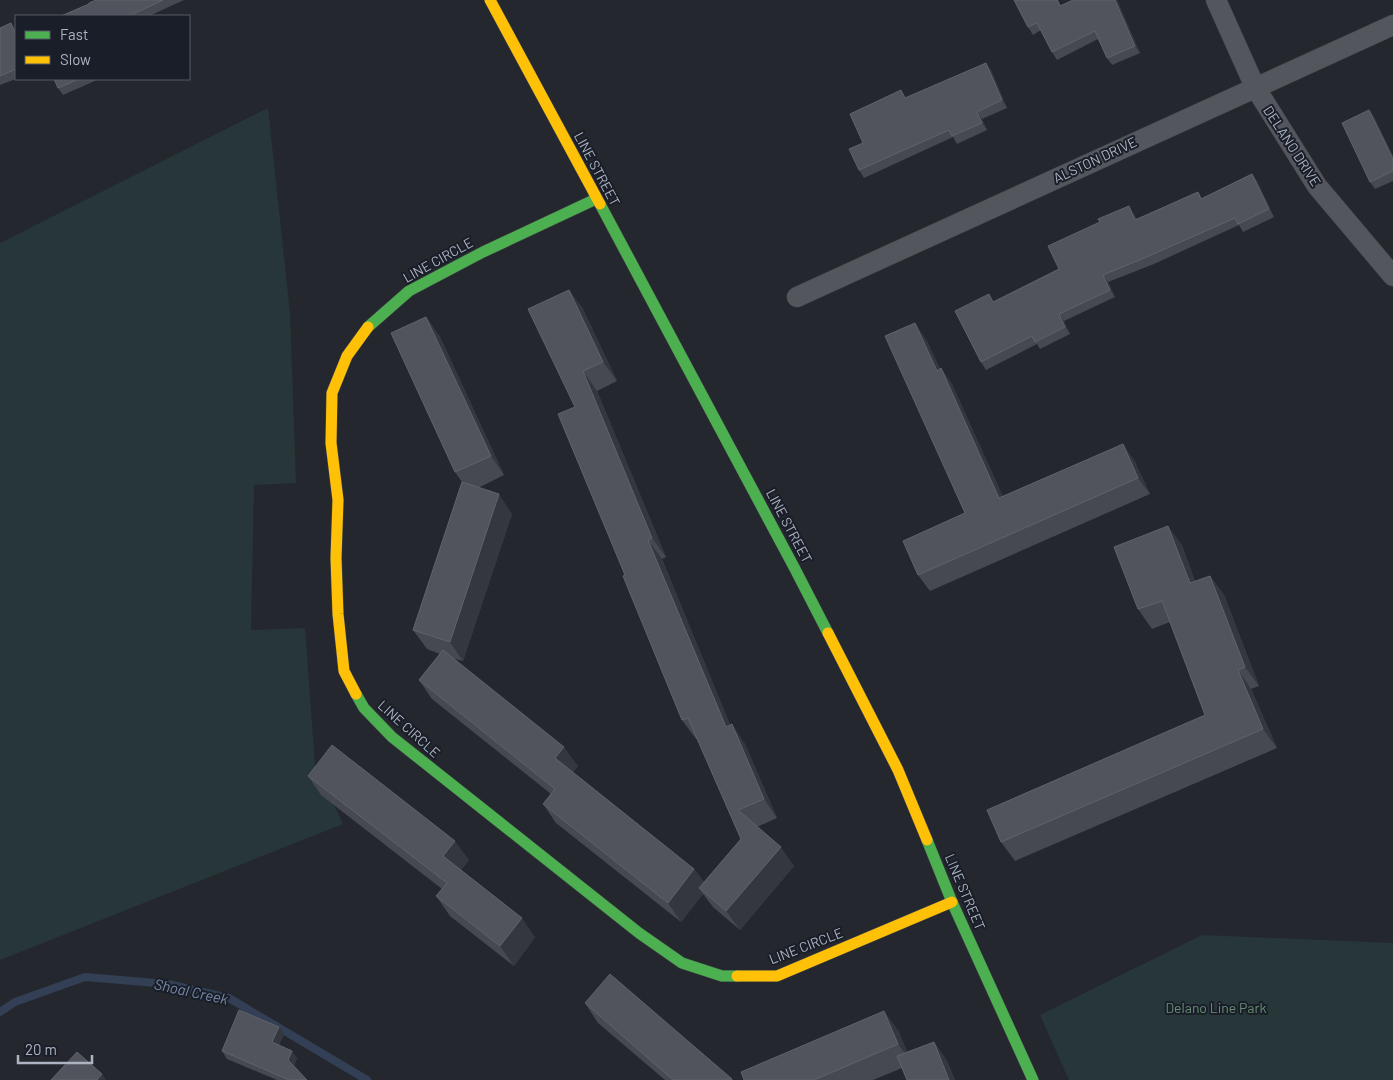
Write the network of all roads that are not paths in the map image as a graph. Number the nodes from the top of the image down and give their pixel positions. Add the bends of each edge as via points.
1 (490, 0) edge
2 (1216, 0) edge
3 (1393, 25) edge
4 (1255, 87) junction
5 (596, 199) junction
6 (1393, 276) edge
7 (797, 296) dead end
8 (952, 902) junction
9 (1033, 1080) edge

1 - 5 street, LINE STREET
2 - 4 street, DELANO DRIVE
3 - 4 street, ALSTON DRIVE
4 - 6 street, DELANO DRIVE via 1317,186
4 - 7 street, ALSTON DRIVE
5 - 8 street, LINE STREET via 795,569 898,770
5 - 8 street, LINE CIRCLE via 409,291 370,324 347,356 332,393 331,443 338,500 336,558 344,671 364,708 392,737 639,933 682,963 722,976 777,976
8 - 9 street, LINE STREET

